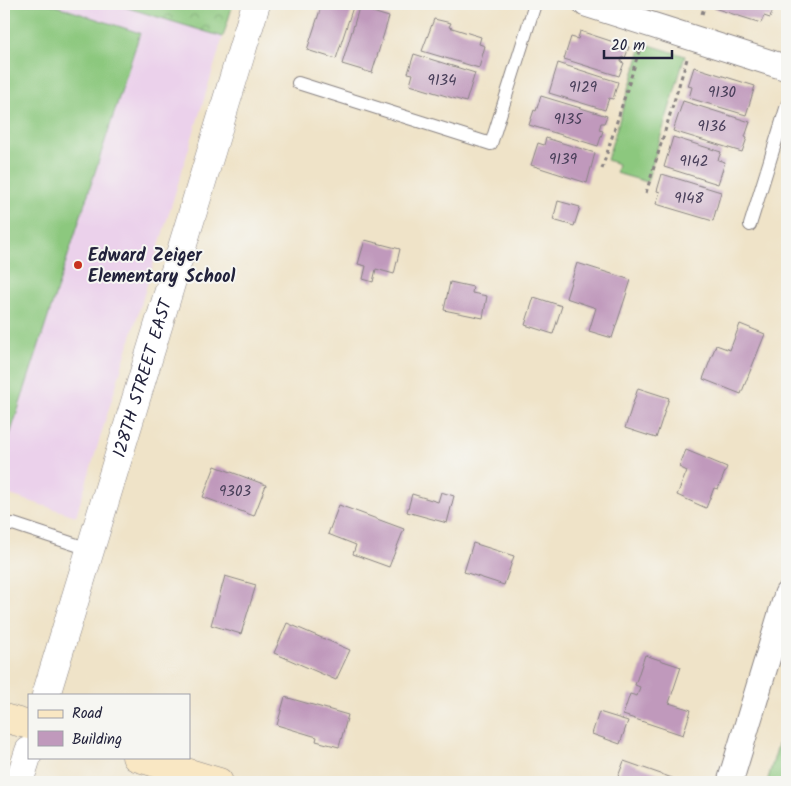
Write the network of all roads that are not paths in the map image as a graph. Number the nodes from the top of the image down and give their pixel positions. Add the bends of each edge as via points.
1 (256, 4) edge
2 (535, 4) edge
3 (586, 4) edge
4 (787, 68) edge
5 (298, 83) dead end
6 (787, 105) edge
7 (750, 225) dead end
8 (4, 526) edge
9 (89, 549) junction
10 (787, 594) edge
11 (46, 694) edge
12 (4, 718) edge
13 (28, 725) edge
14 (28, 754) edge
15 (139, 758) edge
16 (19, 782) edge
17 (219, 782) edge
18 (730, 782) edge

1 - 9 street, 128TH STREET EAST
2 - 5 lane via 491,144
3 - 4 street
6 - 7 lane
8 - 9 lane via 13,524
9 - 11 street, 128TH STREET EAST
10 - 18 street
12 - 13 main road
14 - 16 street
15 - 17 main road

